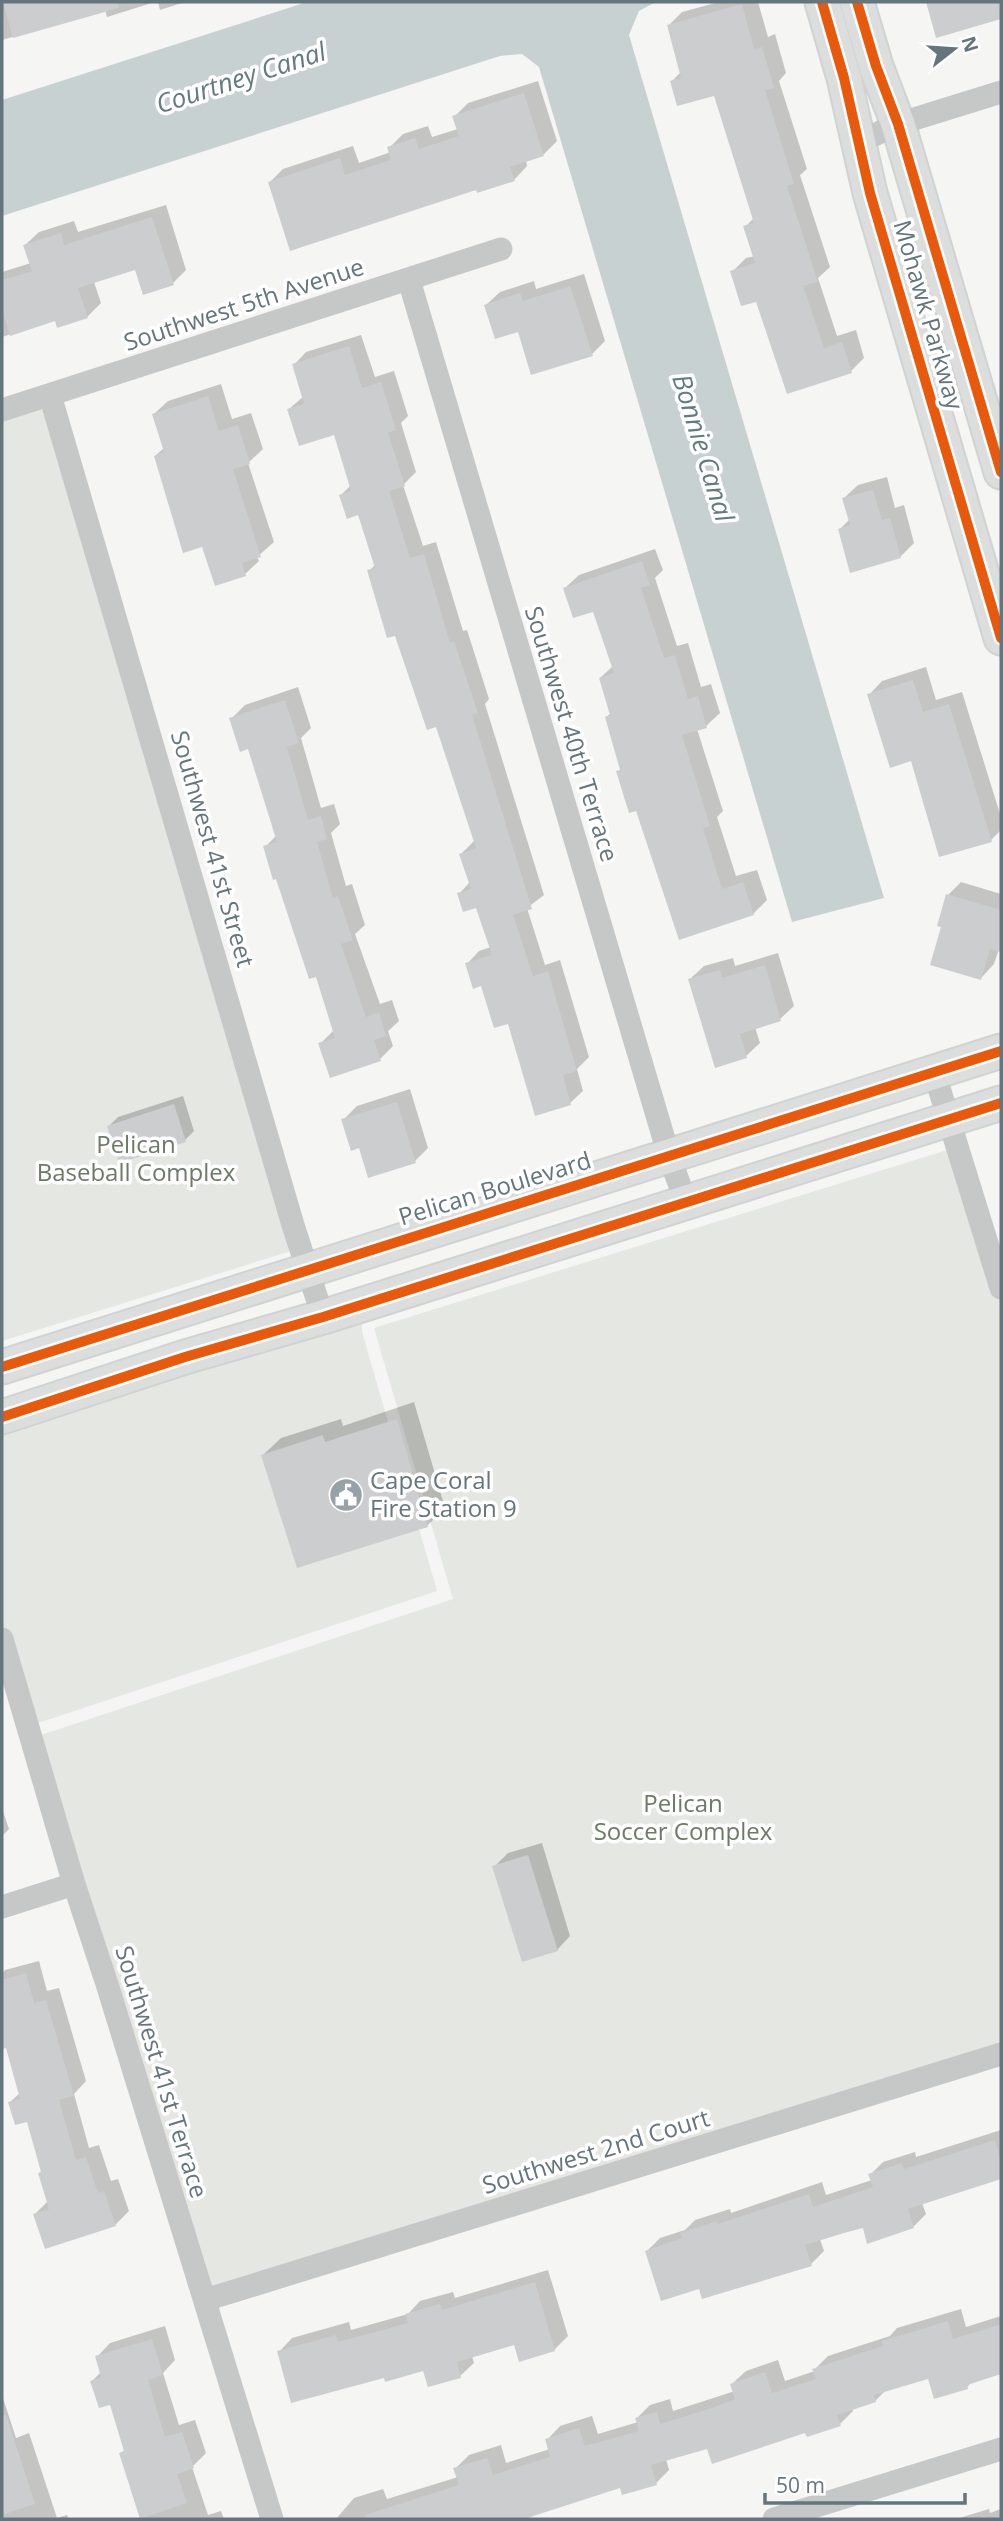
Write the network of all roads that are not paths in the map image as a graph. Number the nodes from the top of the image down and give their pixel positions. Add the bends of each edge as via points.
1 (822, 2) edge
2 (856, 2) edge
3 (1001, 92) edge
4 (898, 124) junction
5 (857, 143) junction
6 (501, 249) dead end
7 (409, 279) junction
8 (50, 395) junction
9 (2, 410) edge
10 (1001, 472) edge
11 (1001, 638) edge
12 (1001, 1051) edge
13 (934, 1072) junction
14 (1001, 1103) edge
15 (948, 1119) junction
16 (669, 1156) junction
17 (686, 1202) junction
18 (308, 1270) junction
19 (1001, 1288) edge
20 (323, 1317) junction
21 (2, 1367) edge
22 (2, 1417) edge
23 (2, 1639) edge
24 (74, 1884) junction
25 (2, 1907) edge
26 (1001, 2054) edge
27 (205, 2300) junction
28 (1001, 2449) edge
29 (272, 2519) edge
30 (774, 2519) edge

1 - 5 street, Mohawk Parkway
2 - 4 street, Mohawk Parkway
3 - 4 street
4 - 5 street
4 - 10 street, Mohawk Parkway
5 - 11 street, Mohawk Parkway
6 - 7 street, Southwest 5th Avenue
7 - 8 street, Southwest 5th Avenue
7 - 16 street, Southwest 40th Terrace
8 - 9 street, Southwest 5th Avenue
8 - 18 street, Southwest 41st Street
12 - 13 street, Pelican Boulevard
13 - 15 street
13 - 16 street, Pelican Boulevard
14 - 15 street
15 - 17 street
15 - 19 street
16 - 17 street, Southwest 40th Terrace
16 - 18 street, Pelican Boulevard
17 - 20 street
18 - 20 street, Southwest 41st Street
18 - 21 street, Pelican Boulevard
20 - 22 street
23 - 24 street, Southwest 41st Terrace
24 - 25 street
24 - 27 street, Southwest 41st Terrace
26 - 27 street, Southwest 2nd Court
27 - 29 street, Southwest 41st Terrace
28 - 30 street

